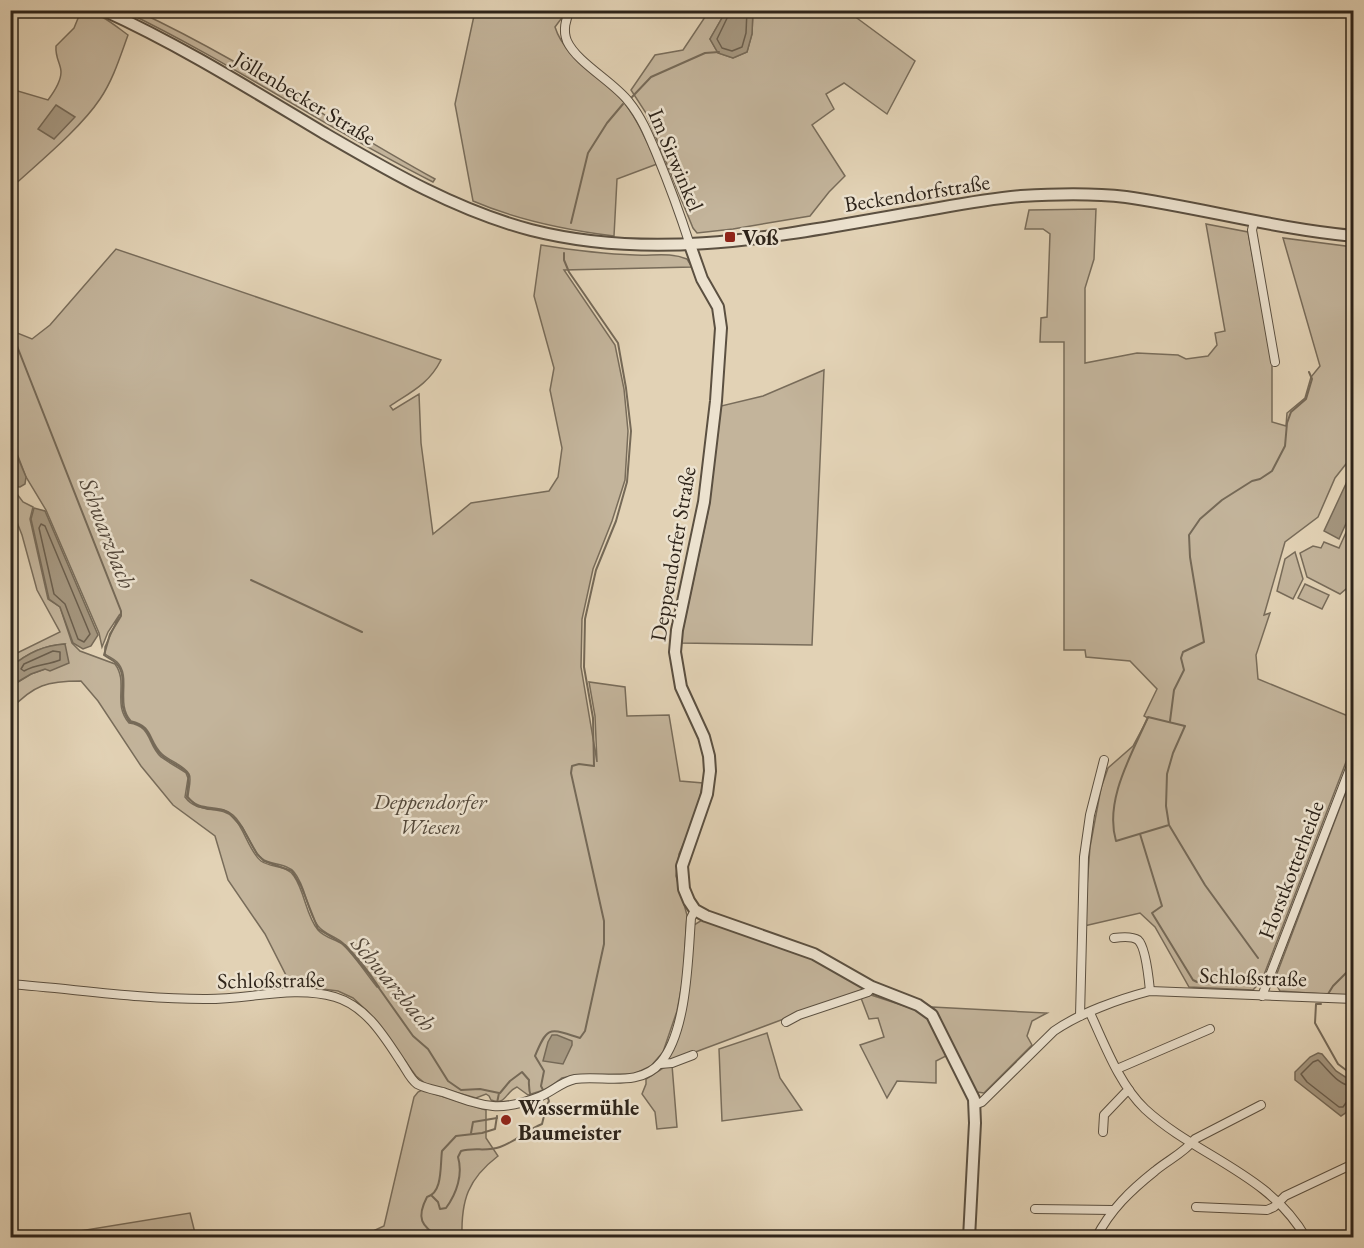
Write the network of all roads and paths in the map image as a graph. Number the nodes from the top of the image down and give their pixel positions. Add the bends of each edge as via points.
1 (103, 10) edge
2 (571, 10) edge
3 (488, 216) joint
4 (1254, 222) junction
5 (1353, 236) edge
6 (690, 245) junction
7 (1275, 362) dead end
8 (1353, 758) edge
9 (1104, 759) dead end
10 (695, 910) junction
11 (1114, 938) dead end
12 (10, 984) edge
13 (872, 987) junction
14 (1150, 992) junction
15 (1262, 996) junction
16 (1353, 999) edge
17 (1090, 1013) junction
18 (1080, 1017) junction
19 (786, 1022) dead end
20 (1210, 1029) dead end
21 (693, 1056) dead end
22 (660, 1064) junction
23 (1117, 1069) junction
24 (1130, 1090) junction
25 (974, 1105) junction
26 (1261, 1105) dead end
27 (1103, 1132) dead end
28 (1192, 1143) junction
29 (1353, 1164) edge
30 (1277, 1202) junction
31 (1196, 1207) dead end
32 (1035, 1209) dead end
33 (1113, 1210) junction
34 (969, 1238) edge
35 (1096, 1238) edge
36 (1306, 1238) edge

1 - 3 street, Jöllenbecker Straße via 205,61 410,182
2 - 6 street, Im Sirwinkel via 566,23 568,42 636,111
3 - 6 street, Beckendorfstraße via 532,230 602,243
4 - 5 street, Beckendorfstraße
4 - 6 street, Beckendorfstraße via 1123,197 1021,196 731,242
4 - 7 street via 1252,230
6 - 10 street, Deppendorfer Straße via 702,279 718,307 721,328 704,502 675,652 681,687 704,737 710,771 707,794 682,866 684,889
8 - 15 street, Horstkotterheide
9 - 18 street via 1084,856
10 - 13 street via 814,954
10 - 22 street via 681,1012
11 - 14 street via 1138,940 1143,947
12 - 22 street, Schloßstraße via 206,1000 310,993 333,996 349,1001 371,1020 417,1084 494,1107 529,1101 572,1080 643,1076
13 - 19 street via 868,992
13 - 25 street via 918,1005 932,1015
14 - 15 street, Schloßstraße
14 - 17 street, Schloßstraße
15 - 16 street, Schloßstraße
17 - 18 street, Schloßstraße
17 - 23 street
18 - 25 street, Schloßstraße via 1054,1031 982,1102
20 - 23 street
21 - 22 street, Schloßstraße
23 - 24 street
24 - 27 street via 1104,1115
24 - 28 street via 1144,1108
25 - 34 street
26 - 28 street
28 - 30 street via 1234,1167
28 - 33 street
29 - 30 street
30 - 31 street via 1268,1210
30 - 36 street
32 - 33 street
33 - 35 street

